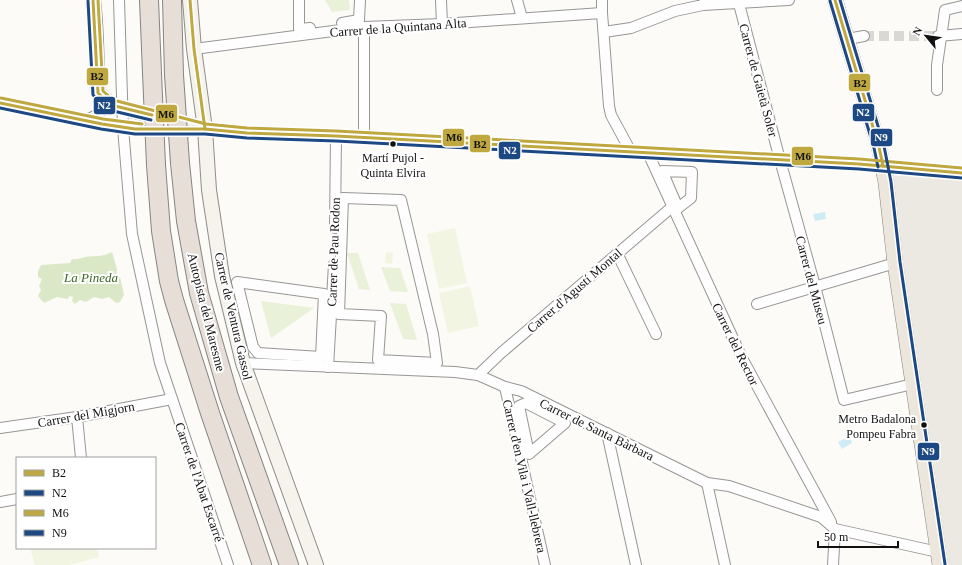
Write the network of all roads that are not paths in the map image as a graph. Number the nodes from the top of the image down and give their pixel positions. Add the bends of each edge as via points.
1 (94, 0) edge
2 (119, 0) edge
3 (149, 0) edge
4 (172, 0) edge
5 (190, 0) edge
6 (299, 0) edge
7 (360, 0) edge
8 (441, 0) edge
9 (517, 0) edge
10 (602, 0) edge
11 (712, 0) edge
12 (789, 0) edge
13 (835, 0) edge
14 (735, 1) edge
15 (704, 3) edge
16 (962, 6) edge
17 (602, 13) junction
18 (522, 18) junction
19 (442, 24) junction
20 (364, 27) junction
21 (604, 32) junction
22 (962, 34) edge
23 (864, 36) tunnel mouth
24 (939, 36) junction
25 (847, 39) junction
26 (194, 48) junction
27 (936, 90) dead end
28 (106, 102) junction
29 (0, 103) edge
30 (123, 108) junction
31 (84, 121) junction
32 (123, 128) junction
33 (205, 129) junction
34 (336, 136) junction
35 (364, 138) junction
36 (631, 152) junction
37 (648, 153) junction
38 (780, 160) junction
39 (883, 166) junction
40 (962, 174) edge
41 (672, 207) junction
42 (617, 253) junction
43 (895, 263) junction
44 (815, 286) junction
45 (757, 304) dead end
46 (339, 314) joint
47 (656, 334) dead end
48 (258, 353) joint
49 (243, 363) junction
50 (328, 367) junction
51 (478, 375) junction
52 (913, 384) junction
53 (505, 387) junction
54 (172, 399) junction
55 (77, 417) junction
56 (565, 423) joint
57 (0, 428) edge
58 (607, 433) junction
59 (81, 457) edge
60 (707, 483) junction
61 (16, 499) edge
62 (0, 502) edge
63 (835, 529) junction
64 (939, 559) edge
65 (228, 565) edge
66 (262, 565) edge
67 (289, 565) edge
68 (316, 565) edge
69 (545, 565) edge
70 (636, 565) edge
71 (726, 565) edge
72 (833, 565) edge

1 - 28 street via 98,93
2 - 30 street, Carrer de l'Abat Escarré
3 - 66 highway, Autopista del Maresme, bridge via 156,165 161,231 169,281 210,413
4 - 67 highway, Autopista del Maresme, bridge via 174,74 186,221 199,293 228,397
5 - 26 street, Carrer de Ventura Gassol
6 - 7 street via 299,29 359,20
8 - 19 street
9 - 18 street
10 - 17 street
11 - 14 street
12 - 14 street
13 - 25 main road
14 - 15 street
14 - 38 street, Carrer de Gaietà Soler
15 - 21 street via 630,28
16 - 24 street via 945,10
17 - 18 street, Carrer de la Quintana Alta
17 - 21 street
18 - 19 street, Carrer de la Quintana Alta
19 - 20 street, Carrer de la Quintana Alta
20 - 26 street, Carrer de la Quintana Alta
20 - 35 street
21 - 36 street via 611,115
22 - 24 street
23 - 25 street
24 - 27 street
25 - 39 main road
26 - 33 street, Carrer de Ventura Gassol
28 - 30 street
28 - 31 street via 104,109 96,116
29 - 31 street
30 - 32 street, Carrer de l'Abat Escarré
30 - 33 street
31 - 32 street
32 - 33 street
32 - 54 street, Carrer de l'Abat Escarré via 132,234 160,363
33 - 34 street
33 - 49 street, Carrer de Ventura Gassol via 209,190 222,276
34 - 35 street
34 - 50 street, Carrer de Pau Rodon via 335,250
35 - 36 street
36 - 37 street
37 - 38 street
37 - 41 street, Carrer del Rector
38 - 39 street
38 - 44 street, Carrer del Museu
39 - 40 street
39 - 43 main road
41 - 42 street, Carrer d'Agustí Montal
41 - 63 street, Carrer del Rector via 742,358
42 - 47 street
42 - 51 street, Carrer d'Agustí Montal
43 - 44 street
43 - 52 main road
44 - 45 street
44 - 52 street, Carrer del Museu via 844,400
46 - 46 street via 381,316 378,360 437,363 433,334 401,200 343,198
48 - 48 street via 322,357 324,294 237,282 253,347
49 - 50 street, Carrer de Santa Bàrbara
49 - 68 street, Carrer de Ventura Gassol
50 - 51 street, Carrer de Santa Bàrbara
51 - 53 street, Carrer de Santa Bàrbara
52 - 64 main road
53 - 58 street, Carrer de Santa Bàrbara via 521,391
53 - 69 street, Carrer d'en Vila i Vall-llebrera
54 - 55 street, Carrer del Migjorn
54 - 65 street, Carrer de l'Abat Escarré
55 - 57 street, Carrer del Migjorn
55 - 59 street
56 - 56 street via 526,403 519,406 529,454
58 - 60 street, Carrer de Santa Bàrbara
58 - 70 street
60 - 63 street, Carrer de Santa Bàrbara via 729,486 821,517
60 - 71 street
61 - 62 street
63 - 64 street, Carrer de Santa Bàrbara
63 - 72 street

